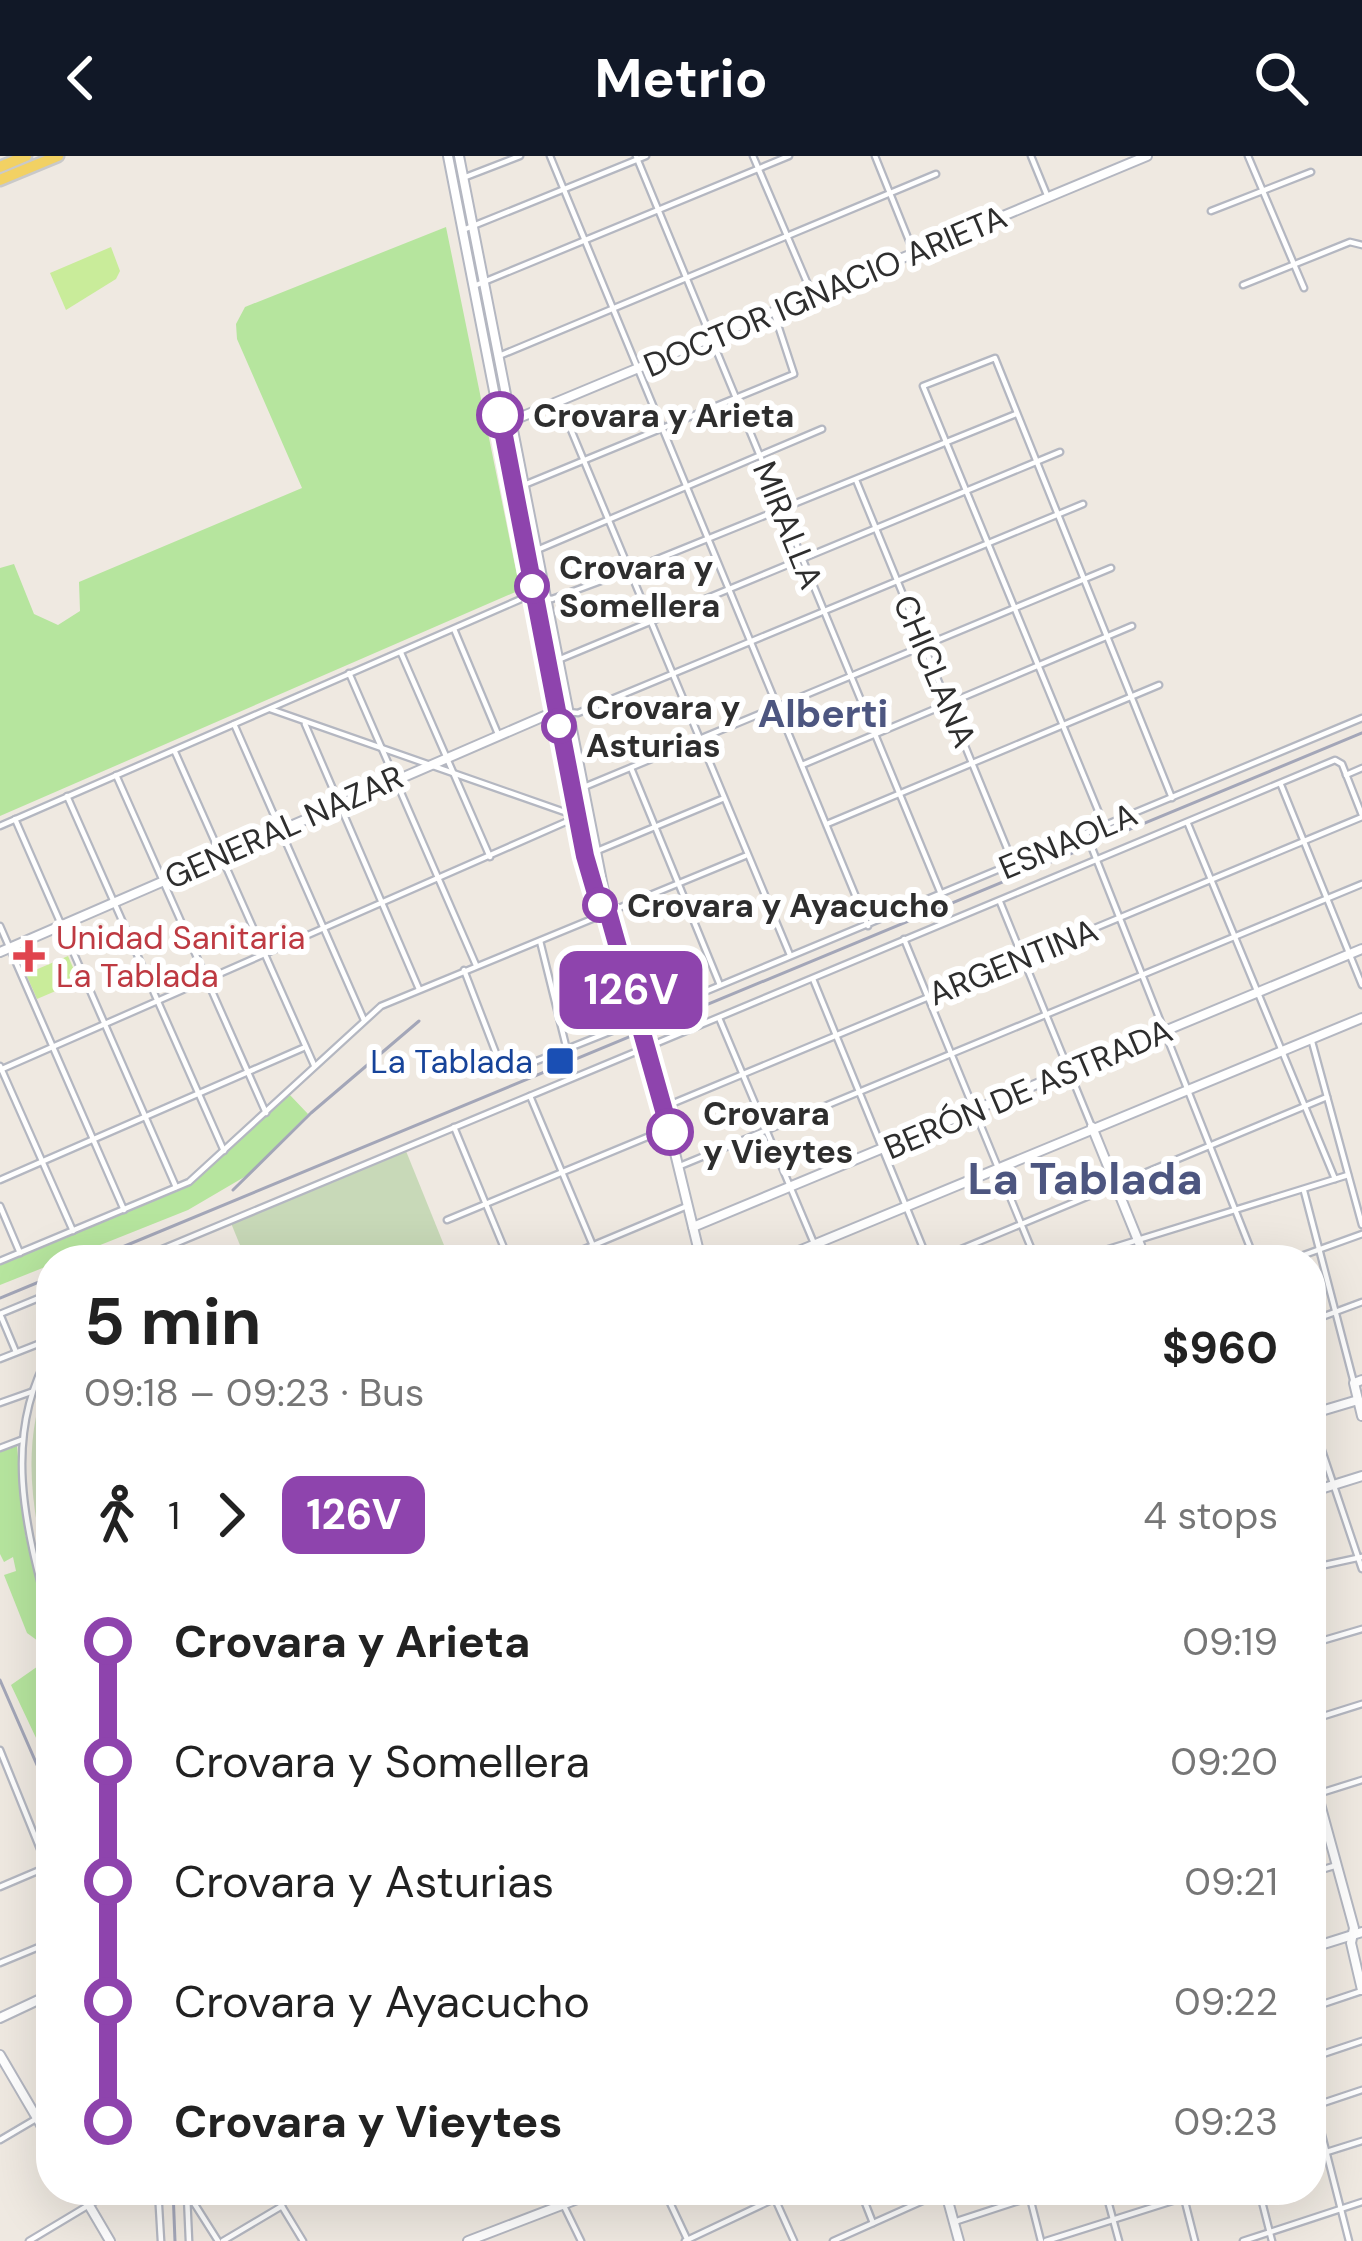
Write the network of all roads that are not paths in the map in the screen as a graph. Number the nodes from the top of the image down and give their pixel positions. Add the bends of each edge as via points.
1 (58, 156) edge
2 (448, 156) edge
3 (459, 156) edge
4 (520, 156) edge
5 (550, 156) edge
6 (646, 156) edge
7 (753, 156) edge
8 (789, 156) edge
9 (875, 156) edge
10 (1031, 156) edge
11 (1147, 156) edge
12 (1248, 156) edge
13 (18, 158) edge
14 (637, 158) edge
15 (0, 166) edge
16 (758, 169) junction
17 (1311, 172) dead end
18 (936, 174) dead end
19 (463, 178) junction
20 (0, 180) edge
21 (565, 191) junction
22 (1263, 192) junction
23 (890, 194) junction
24 (1048, 197) junction
25 (1211, 211) dead end
26 (659, 212) junction
27 (468, 229) junction
28 (787, 237) junction
29 (585, 242) junction
30 (1362, 245) edge
31 (914, 254) junction
32 (1293, 264) junction
33 (688, 279) junction
34 (479, 285) junction
35 (1244, 285) dead end
36 (1304, 288) dead end
37 (813, 296) junction
38 (614, 309) junction
39 (774, 313) junction
40 (712, 337) junction
41 (499, 356) junction
42 (638, 369) junction
43 (736, 396) junction
44 (559, 401) junction
45 (1016, 414) junction
46 (507, 423) junction
47 (662, 427) junction
48 (822, 429) dead end
49 (946, 442) junction
50 (1060, 452) dead end
51 (760, 455) junction
52 (583, 460) junction
53 (1033, 463) junction
54 (856, 480) junction
55 (524, 484) junction
56 (686, 485) junction
57 (967, 491) junction
58 (1083, 504) dead end
59 (781, 509) junction
60 (1055, 515) junction
61 (607, 518) junction
62 (877, 529) junction
63 (709, 539) junction
64 (988, 542) junction
65 (537, 550) junction
66 (802, 560) junction
67 (1111, 568) dead end
68 (628, 571) junction
69 (897, 580) junction
70 (1081, 580) junction
71 (729, 590) junction
72 (535, 596) junction
73 (548, 598) junction
74 (1015, 608) junction
75 (824, 611) junction
76 (650, 623) junction
77 (1132, 626) dead end
78 (453, 628) junction
79 (1106, 638) junction
80 (751, 642) junction
81 (925, 644) junction
82 (401, 651) junction
83 (559, 660) junction
84 (1039, 666) junction
85 (349, 673) junction
86 (671, 675) junction
87 (851, 675) junction
88 (1159, 685) dead end
89 (1130, 696) junction
90 (949, 704) junction
91 (777, 706) junction
92 (270, 709) junction
93 (556, 711) junction
94 (569, 716) junction
95 (1362, 718) edge
96 (304, 722) junction
97 (234, 724) junction
98 (1063, 724) junction
99 (498, 734) junction
100 (876, 736) junction
101 (698, 740) junction
102 (381, 749) junction
103 (174, 750) junction
104 (446, 757) junction
105 (973, 762) junction
106 (426, 765) junction
107 (802, 765) junction
108 (631, 768) junction
109 (1362, 768) edge
110 (116, 775) junction
111 (1346, 775) junction
112 (455, 776) junction
113 (394, 779) junction
114 (1280, 784) junction
115 (584, 788) junction
116 (572, 792) junction
117 (898, 793) junction
118 (67, 796) junction
119 (1172, 798) junction
120 (722, 799) junction
121 (337, 804) junction
122 (1362, 816) edge
123 (577, 817) junction
124 (15, 819) junction
125 (1188, 823) junction
126 (827, 824) junction
127 (1104, 825) junction
128 (0, 826) edge
129 (656, 826) junction
130 (280, 830) junction
131 (1086, 833) junction
132 (1304, 841) junction
133 (597, 851) junction
134 (222, 855) junction
135 (490, 856) junction
136 (745, 856) junction
137 (1094, 862) junction
138 (1013, 863) junction
139 (439, 878) junction
140 (164, 879) junction
141 (1210, 880) junction
142 (678, 883) junction
143 (1362, 884) edge
144 (941, 894) junction
145 (1327, 898) junction
146 (1000, 902) junction
147 (112, 903) junction
148 (381, 903) junction
149 (608, 912) junction
150 (1118, 918) junction
151 (0, 926) edge
152 (62, 926) junction
153 (868, 926) junction
154 (323, 929) junction
155 (1234, 937) junction
156 (904, 940) junction
157 (540, 941) junction
158 (1362, 949) edge
159 (5, 950) edge
160 (265, 955) junction
161 (1349, 955) junction
162 (790, 956) junction
163 (1023, 958) junction
164 (476, 965) junction
165 (464, 970) junction
166 (1141, 975) junction
167 (207, 980) junction
168 (813, 980) junction
169 (1362, 985) edge
170 (720, 986) junction
171 (418, 989) junction
172 (1258, 992) junction
173 (927, 997) junction
174 (155, 1003) junction
175 (1046, 1015) junction
176 (638, 1018) junction
177 (719, 1018) junction
178 (1362, 1018) edge
179 (364, 1020) junction
180 (105, 1025) junction
181 (1165, 1032) junction
182 (835, 1035) junction
183 (1311, 1038) junction
184 (305, 1047) junction
185 (53, 1048) junction
186 (567, 1048) junction
187 (647, 1049) junction
188 (1283, 1050) junction
189 (950, 1053) junction
190 (314, 1065) junction
191 (0, 1068) edge
192 (1070, 1071) junction
193 (248, 1074) junction
194 (743, 1075) junction
195 (1189, 1088) junction
196 (859, 1093) junction
197 (196, 1095) junction
198 (530, 1096) junction
199 (1327, 1097) junction
200 (663, 1107) junction
201 (1304, 1107) junction
202 (974, 1110) junction
203 (266, 1113) junction
204 (145, 1118) junction
205 (454, 1127) junction
206 (1092, 1127) junction
207 (669, 1128) junction
208 (766, 1132) junction
209 (94, 1140) junction
210 (1211, 1144) junction
211 (882, 1149) junction
212 (224, 1151) junction
213 (42, 1161) junction
214 (998, 1167) junction
215 (676, 1168) junction
216 (562, 1171) junction
217 (1348, 1175) junction
218 (1335, 1179) junction
219 (0, 1180) edge
220 (1116, 1185) junction
221 (176, 1187) junction
222 (790, 1187) junction
223 (1304, 1190) junction
224 (486, 1203) junction
225 (0, 1205) edge
226 (687, 1206) junction
227 (907, 1206) junction
228 (124, 1210) junction
229 (1238, 1210) junction
230 (447, 1220) dead end
231 (1021, 1224) junction
232 (1362, 1225) edge
233 (693, 1227) junction
234 (73, 1231) junction
235 (1362, 1234) edge
236 (1139, 1240) junction
237 (39, 1245) edge
238 (172, 1245) edge
239 (503, 1245) edge
240 (593, 1245) edge
241 (595, 1245) edge
242 (697, 1245) edge
243 (815, 1245) joint
244 (925, 1245) edge
245 (969, 1245) edge
246 (1030, 1245) edge
247 (1122, 1245) edge
248 (1141, 1245) edge
249 (1250, 1245) edge
250 (1319, 1245) edge
251 (36, 1246) edge
252 (1326, 1247) edge
253 (20, 1253) junction
254 (0, 1262) edge
255 (1326, 1273) edge
256 (36, 1299) edge
257 (1362, 1302) edge
258 (1336, 1312) junction
259 (0, 1314) edge
260 (1326, 1316) edge
261 (36, 1345) edge
262 (16, 1352) junction
263 (0, 1359) edge
264 (36, 1382) edge
265 (1358, 1382) edge
266 (31, 1392) junction
267 (1358, 1400) junction
268 (0, 1403) edge
269 (1326, 1411) edge
270 (1362, 1416) edge
271 (20, 1440) junction
272 (0, 1448) edge
273 (1326, 1459) edge
274 (1362, 1476) edge
275 (1335, 1485) junction
276 (1326, 1488) edge
277 (1360, 1558) edge
278 (36, 1560) edge
279 (1326, 1565) edge
280 (1362, 1569) edge
281 (1362, 1629) edge
282 (1326, 1640) edge
283 (1362, 1704) edge
284 (1326, 1715) edge
285 (0, 1750) edge
286 (3, 1767) edge
287 (1362, 1780) edge
288 (1326, 1791) edge
289 (1326, 1830) edge
290 (36, 1842) edge
291 (1338, 1865) junction
292 (1326, 1869) edge
293 (36, 1872) edge
294 (0, 1887) edge
295 (1358, 1933) edge
296 (1326, 1943) edge
297 (36, 1948) edge
298 (0, 1964) edge
299 (1362, 1990) edge
300 (36, 2001) edge
301 (1326, 2003) edge
302 (0, 2018) edge
303 (1362, 2041) edge
304 (1326, 2053) edge
305 (0, 2055) edge
306 (1362, 2090) edge
307 (1326, 2102) edge
308 (36, 2116) edge
309 (36, 2119) edge
310 (0, 2140) edge
311 (1362, 2140) edge
312 (1326, 2149) edge
313 (1327, 2152) junction
314 (1362, 2202) edge
315 (159, 2205) edge
316 (188, 2205) edge
317 (196, 2205) edge
318 (560, 2205) edge
319 (563, 2205) edge
320 (671, 2205) edge
321 (761, 2205) edge
322 (778, 2205) edge
323 (866, 2205) edge
324 (912, 2205) edge
325 (949, 2205) edge
326 (998, 2205) edge
327 (1033, 2205) edge
328 (1110, 2205) edge
329 (1153, 2205) edge
330 (1186, 2205) edge
331 (1263, 2205) edge
332 (89, 2206) joint
333 (281, 2206) joint
334 (1341, 2209) junction
335 (1113, 2220) junction
336 (954, 2222) junction
337 (873, 2223) junction
338 (1270, 2232) junction
339 (29, 2241) edge
340 (110, 2241) edge
341 (161, 2241) edge
342 (189, 2241) edge
343 (220, 2241) edge
344 (303, 2241) edge
345 (468, 2241) edge
346 (581, 2241) edge
347 (687, 2241) edge
348 (794, 2241) edge
349 (833, 2241) edge
350 (959, 2241) edge
351 (1044, 2241) edge
352 (1119, 2241) edge
353 (1195, 2241) edge
354 (1243, 2241) edge
355 (1272, 2241) edge
356 (1349, 2241) edge

1 - 20 main road
2 - 27 street
3 - 19 street
4 - 19 street
5 - 21 street
6 - 14 street
7 - 16 street
8 - 16 street
9 - 23 street
10 - 24 street
11 - 24 street, DOCTOR IGNACIO ARIETA
12 - 22 street
13 - 15 main road
14 - 21 street
14 - 26 street, MIRALLA
16 - 26 street
16 - 28 street
17 - 22 street
18 - 23 street
19 - 27 street
21 - 27 street
21 - 29 street
22 - 25 street
22 - 32 street
23 - 28 street
23 - 31 street
24 - 31 street, DOCTOR IGNACIO ARIETA
26 - 29 street
26 - 33 street, MIRALLA
27 - 34 street
28 - 33 street
28 - 37 street
29 - 34 street
29 - 38 street
30 - 32 street via 1350,242
31 - 37 street, DOCTOR IGNACIO ARIETA
32 - 35 street
32 - 36 street
33 - 38 street
33 - 40 street, MIRALLA
34 - 41 street
34 - 46 street
37 - 39 street, DOCTOR IGNACIO ARIETA
38 - 41 street
38 - 42 street
39 - 40 street, DOCTOR IGNACIO ARIETA
39 - 43 street via 794,374
40 - 42 street, DOCTOR IGNACIO ARIETA
40 - 43 street, MIRALLA
41 - 46 street
42 - 44 street, DOCTOR IGNACIO ARIETA
42 - 47 street
43 - 47 street
43 - 51 street, MIRALLA
44 - 46 street, DOCTOR IGNACIO ARIETA
44 - 52 street
45 - 49 street
45 - 49 street via 995,358 923,386
45 - 53 street
46 - 55 street
46 - 72 street
47 - 52 street
47 - 56 street
48 - 51 street
49 - 54 street
49 - 57 street
50 - 53 street
51 - 56 street
51 - 59 street, MIRALLA
52 - 55 street
52 - 61 street
53 - 57 street
53 - 60 street
54 - 59 street
54 - 62 street, CHICLANA
55 - 65 street
56 - 61 street
56 - 63 street
57 - 62 street
57 - 64 street
58 - 60 street
59 - 63 street
59 - 66 street, MIRALLA
60 - 64 street
60 - 70 street
61 - 65 street
61 - 68 street
62 - 66 street
62 - 69 street, CHICLANA
63 - 68 street
63 - 71 street
64 - 69 street
64 - 74 street
65 - 73 street
66 - 71 street
66 - 75 street, MIRALLA
67 - 70 street
68 - 73 street
68 - 76 street
69 - 75 street
69 - 81 street, CHICLANA
70 - 74 street
70 - 79 street
71 - 76 street
71 - 80 street
72 - 73 street
72 - 78 street
72 - 93 street
73 - 83 street
74 - 81 street
74 - 84 street
75 - 80 street
75 - 87 street, MIRALLA
76 - 83 street
76 - 86 street
77 - 79 street
78 - 82 street
78 - 99 street
79 - 84 street
79 - 89 street
80 - 86 street
80 - 91 street
81 - 87 street
81 - 90 street, CHICLANA
82 - 85 street
82 - 104 street
83 - 94 street
84 - 90 street
84 - 98 street
85 - 92 street
85 - 102 street
86 - 94 street
86 - 101 street
87 - 91 street
87 - 100 street, MIRALLA
88 - 89 street
89 - 98 street
89 - 119 street
90 - 100 street
90 - 105 street, CHICLANA
91 - 101 street
91 - 107 street
92 - 96 street
92 - 97 street
93 - 94 street
93 - 99 street, GENERAL NAZAR
93 - 116 street
94 - 115 street
95 - 119 street, ESNAOLA
96 - 102 street
96 - 121 street
97 - 103 street
97 - 130 street
98 - 105 street
98 - 127 street
99 - 104 street, GENERAL NAZAR
100 - 107 street
100 - 117 street, MIRALLA
101 - 108 street
101 - 120 street
102 - 106 street
102 - 113 street
103 - 110 street
103 - 134 street
104 - 106 street, GENERAL NAZAR
104 - 112 street
105 - 117 street
105 - 138 street, CHICLANA
106 - 112 street
106 - 113 street, GENERAL NAZAR
107 - 126 street
108 - 115 street
108 - 129 street
109 - 111 street
110 - 118 street
110 - 140 street
111 - 114 street via 1339,761
111 - 122 street
112 - 123 street
112 - 135 street
113 - 121 street, GENERAL NAZAR
113 - 139 street
114 - 125 street
114 - 132 street
115 - 116 street
115 - 133 street
116 - 123 street
117 - 126 street
117 - 144 street, MIRALLA
118 - 124 street
118 - 147 street
119 - 127 street, ESNAOLA
120 - 129 street
120 - 136 street
121 - 130 street, GENERAL NAZAR
121 - 148 street
122 - 132 street, ARGENTINA
123 - 135 street
123 - 149 street via 599,904
124 - 128 street
124 - 152 street
125 - 137 street
125 - 141 street
126 - 153 street
127 - 131 street, ESNAOLA
129 - 133 street
129 - 142 street
130 - 134 street, GENERAL NAZAR
130 - 154 street
131 - 137 street
131 - 138 street, ESNAOLA
132 - 141 street, ARGENTINA
132 - 145 street
133 - 149 street
134 - 140 street, GENERAL NAZAR
134 - 160 street
135 - 139 street
136 - 142 street
136 - 162 street
137 - 146 street
137 - 150 street
138 - 144 street, ESNAOLA
139 - 148 street
139 - 164 street
140 - 147 street, GENERAL NAZAR
140 - 167 street
141 - 150 street, ARGENTINA
141 - 155 street
142 - 149 street
142 - 170 street
143 - 145 street
144 - 153 street, ESNAOLA
145 - 155 street
145 - 161 street
146 - 156 street
146 - 163 street
147 - 152 street, GENERAL NAZAR
147 - 174 street
148 - 154 street
148 - 171 street
149 - 157 street
149 - 176 street
150 - 163 street, ARGENTINA
150 - 166 street
151 - 159 street
152 - 159 street, GENERAL NAZAR
152 - 180 street
153 - 162 street, ESNAOLA
154 - 160 street
154 - 179 street
155 - 166 street
155 - 172 street
156 - 168 street
156 - 173 street
157 - 164 street
157 - 186 street
158 - 161 street, BERÓN DE ASTRADA
159 - 185 street
160 - 167 street
160 - 184 street
161 - 169 street
161 - 172 street, BERÓN DE ASTRADA
162 - 170 street, ESNAOLA
163 - 173 street, ARGENTINA
163 - 175 street
164 - 165 street
165 - 171 street
165 - 186 street, ESNAOLA via 502,1071
166 - 175 street
166 - 181 street
167 - 174 street
167 - 193 street
168 - 177 street
168 - 182 street
170 - 176 street, ESNAOLA
171 - 179 street
172 - 181 street, BERÓN DE ASTRADA
172 - 188 street
173 - 182 street, ARGENTINA
173 - 189 street
174 - 180 street
174 - 197 street
175 - 189 street
175 - 192 street
176 - 186 street, ESNAOLA
176 - 187 street
177 - 187 street
177 - 194 street
178 - 183 street
179 - 190 street
180 - 185 street
180 - 204 street
181 - 192 street, BERÓN DE ASTRADA
181 - 195 street
182 - 194 street, ARGENTINA
182 - 196 street
183 - 188 street
183 - 199 street
184 - 190 street
184 - 193 street
185 - 191 street
185 - 209 street
187 - 198 street
187 - 200 street
188 - 195 street
188 - 201 street
189 - 196 street
189 - 202 street
190 - 203 street
191 - 213 street
192 - 202 street, BERÓN DE ASTRADA
192 - 206 street
193 - 197 street
193 - 203 street
194 - 200 street, ARGENTINA
194 - 208 street
195 - 206 street
195 - 210 street
196 - 208 street
196 - 211 street
197 - 204 street
197 - 212 street
198 - 205 street
198 - 216 street
199 - 201 street
199 - 217 street
200 - 207 street
201 - 210 street
201 - 218 street
202 - 211 street, BERÓN DE ASTRADA
202 - 214 street
203 - 212 street
204 - 209 street
204 - 221 street
205 - 224 street
205 - 238 street
206 - 214 street
206 - 220 street
207 - 215 street
207 - 216 street
208 - 215 street
208 - 222 street
209 - 213 street
209 - 228 street
210 - 220 street
210 - 229 street
211 - 222 street, BERÓN DE ASTRADA
211 - 227 street
212 - 221 street
213 - 219 street
213 - 234 street
214 - 227 street
214 - 231 street
215 - 226 street
216 - 224 street
216 - 240 street
217 - 218 street
217 - 232 street
218 - 223 street
220 - 231 street
220 - 236 street
221 - 228 street
222 - 233 street, BERÓN DE ASTRADA
222 - 243 street
223 - 229 street
223 - 250 street
224 - 230 street
224 - 239 street
225 - 253 street
226 - 233 street
226 - 241 street
227 - 243 street
227 - 244 street
228 - 234 street
229 - 236 street
229 - 249 street
231 - 245 street
231 - 246 street
233 - 242 street
234 - 237 street
235 - 252 street
236 - 247 street
236 - 248 street
251 - 253 street
253 - 254 street
255 - 258 street
256 - 259 street
257 - 258 street
258 - 260 street
258 - 265 street
259 - 262 street
261 - 262 street
262 - 263 street
264 - 266 street
265 - 267 street
266 - 268 street
266 - 271 street
267 - 269 street
267 - 270 street
271 - 272 street
271 - 278 street via 22,1501
273 - 275 street
274 - 275 street
275 - 276 street
275 - 277 street
277 - 279 street
277 - 280 street
281 - 282 street
283 - 284 street
285 - 286 street
286 - 290 street
287 - 288 street
289 - 291 street
291 - 292 street
291 - 295 street
293 - 294 street
295 - 296 street
295 - 299 street
297 - 298 street
299 - 301 street
300 - 302 street
303 - 304 street
305 - 308 street
306 - 307 street
309 - 310 street
311 - 313 street
312 - 313 street
313 - 334 street
314 - 334 street
315 - 341 street
316 - 342 street
317 - 343 street
318 - 345 street
319 - 346 street
320 - 347 street
321 - 347 street
322 - 348 street
323 - 337 street
324 - 337 street
325 - 336 street
326 - 336 street
327 - 351 street
328 - 335 street
329 - 335 street
330 - 353 street
331 - 338 street
332 - 339 street
332 - 340 street
333 - 343 street
333 - 344 street
334 - 338 street
334 - 356 street
335 - 351 street
335 - 352 street
336 - 350 street
337 - 349 street
338 - 354 street
338 - 355 street

